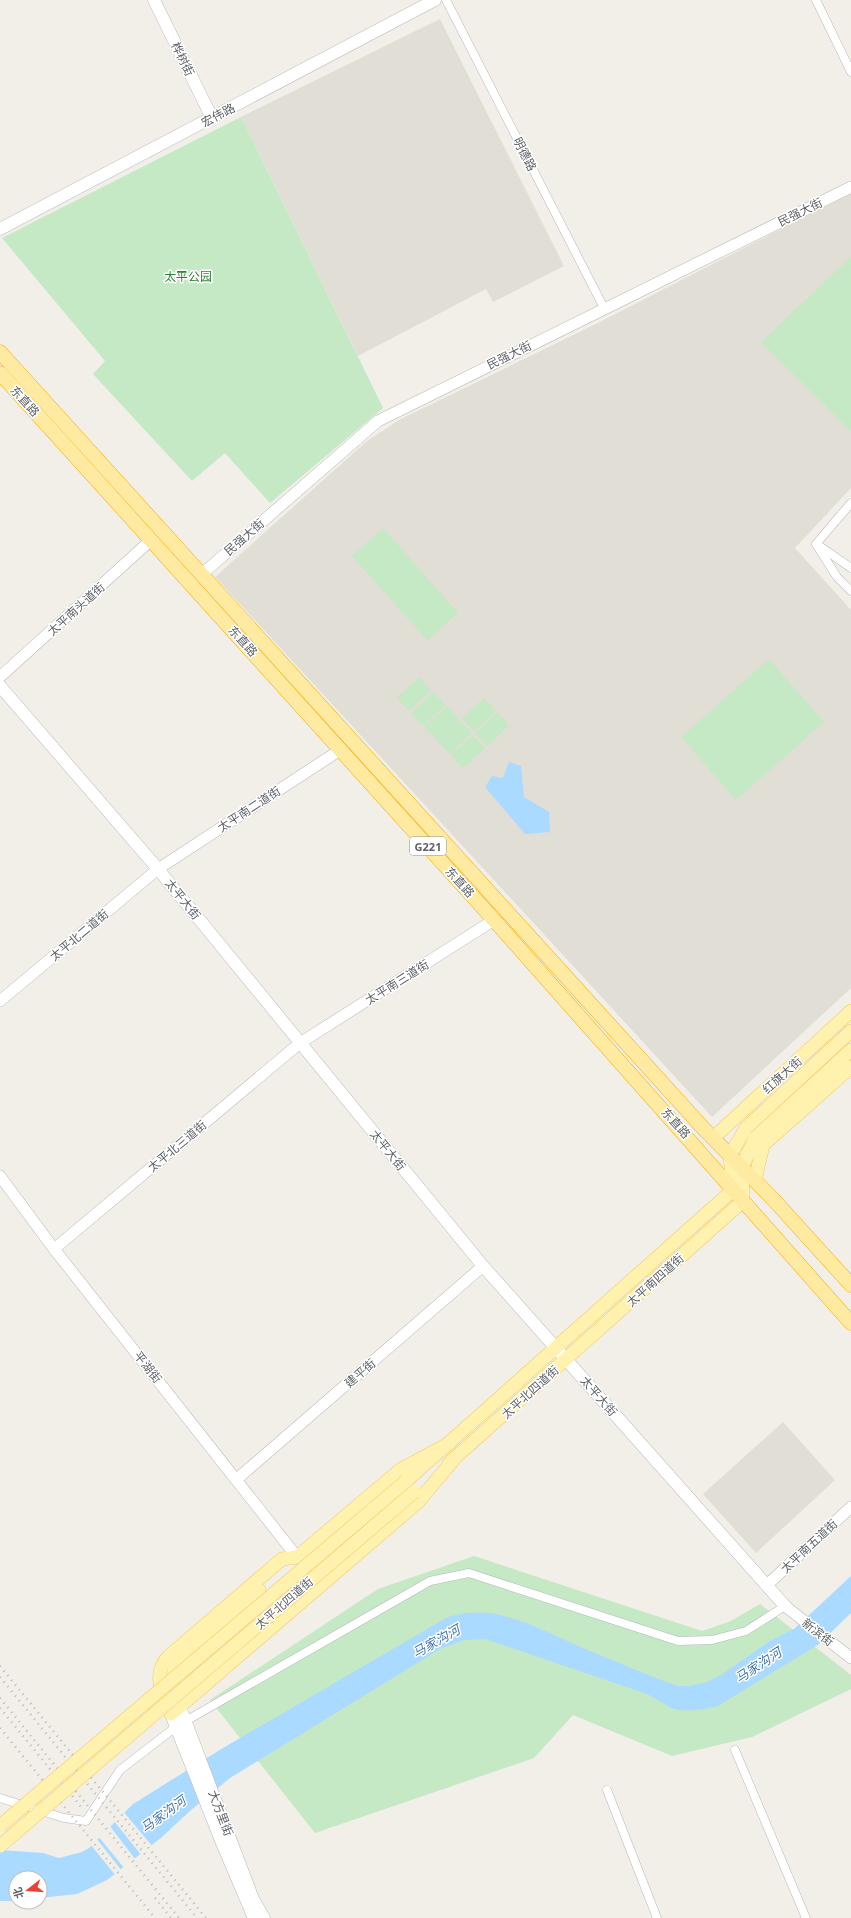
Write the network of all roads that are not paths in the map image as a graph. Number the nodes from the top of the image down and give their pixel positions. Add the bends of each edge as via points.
1 (154, 0) edge
2 (435, 0) edge
3 (446, 0) edge
4 (816, 0) edge
5 (851, 72) edge
6 (212, 118) junction
7 (851, 187) edge
8 (0, 229) edge
9 (604, 308) junction
10 (0, 352) edge
11 (13, 367) junction
12 (1, 376) edge
13 (851, 503) edge
14 (151, 540) junction
15 (816, 544) junction
16 (851, 568) edge
17 (201, 575) junction
18 (851, 591) edge
19 (0, 677) edge
20 (0, 686) edge
21 (340, 750) junction
22 (158, 869) junction
23 (494, 920) junction
24 (0, 1001) edge
25 (851, 1011) edge
26 (851, 1031) edge
27 (300, 1043) junction
28 (851, 1050) edge
29 (851, 1067) edge
30 (713, 1138) junction
31 (730, 1154) junction
32 (742, 1167) junction
33 (0, 1176) edge
34 (755, 1180) junction
35 (733, 1190) junction
36 (743, 1202) junction
37 (54, 1249) junction
38 (483, 1266) junction
39 (851, 1285) edge
40 (851, 1323) edge
41 (556, 1347) junction
42 (567, 1359) junction
43 (450, 1443) junction
44 (455, 1458) junction
45 (237, 1479) junction
46 (851, 1507) edge
47 (297, 1557) junction
48 (767, 1585) junction
49 (785, 1606) junction
50 (849, 1656) edge
51 (176, 1711) junction
52 (180, 1724) junction
53 (734, 1750) dead end
54 (607, 1790) dead end
55 (0, 1798) edge
56 (219, 1823) junction
57 (0, 1826) edge
58 (0, 1846) edge
59 (254, 1918) edge
60 (264, 1918) edge
61 (658, 1918) edge
62 (806, 1918) edge

1 - 6 main road, 桦树街
2 - 6 main road, 宏伟路
3 - 9 street, 明德路
4 - 5 street
6 - 8 main road, 宏伟路
7 - 9 street, 民强大街
9 - 17 street, 民强大街 via 378,420
10 - 11 highway, 东直路 / G221
11 - 12 street
11 - 17 highway, 东直路 / G221
12 - 14 highway, 东直路 / G221
13 - 15 street
14 - 19 street, 太平南头道街
14 - 21 highway, 东直路 / G221
15 - 16 street
15 - 18 street via 837,577
17 - 30 highway, 东直路 / G221
20 - 22 main road, 太平大街
21 - 22 street, 太平南二道街
21 - 23 highway, 东直路 / G221
22 - 24 street, 太平北二道街
22 - 27 main road, 太平大街
23 - 27 street, 太平南三道街
23 - 35 highway, 东直路 / G221
25 - 30 main road, 红旗大街
26 - 31 main road, 红旗大街 via 746,1128
27 - 37 street, 太平北三道街
27 - 38 main road, 太平大街
28 - 32 main road via 755,1138
29 - 34 main road via 762,1145
30 - 31 highway, 东直路 / G221
31 - 32 highway, 东直路 / G221
31 - 35 main road
32 - 34 highway, 东直路 / G221
32 - 36 main road
33 - 37 street, 平湖街
34 - 39 highway, 东直路 / G221
35 - 36 highway, 东直路 / G221
35 - 41 main road, 太平南四道街
36 - 40 highway, 东直路 / G221
36 - 42 main road, 太平南四道街
37 - 45 street, 平湖街
38 - 41 main road, 太平大街
38 - 45 street, 建平街
41 - 42 main road, 太平大街
41 - 43 main road, 太平北四道街
42 - 44 main road, 太平北四道街
42 - 48 main road, 太平大街
43 - 47 main road via 400,1470
43 - 57 main road, 太平北四道街, bridge
44 - 51 main road via 418,1502
44 - 58 main road, 太平北四道街, bridge
45 - 47 street, 平湖街
46 - 48 street, 太平南五道街
47 - 51 main road via 282,1559 164,1661 159,1671 159,1681
48 - 49 main road, 太平大街
49 - 50 street, 新滨街
49 - 52 street via 746,1631 712,1640 678,1641 469,1573 430,1581
51 - 52 main road, 大方里街
52 - 55 street via 120,1770 86,1820 64,1818
52 - 56 main road, 大方里街
53 - 62 street
54 - 61 street
56 - 59 main road, 大方里街
56 - 60 main road, 大方里街

